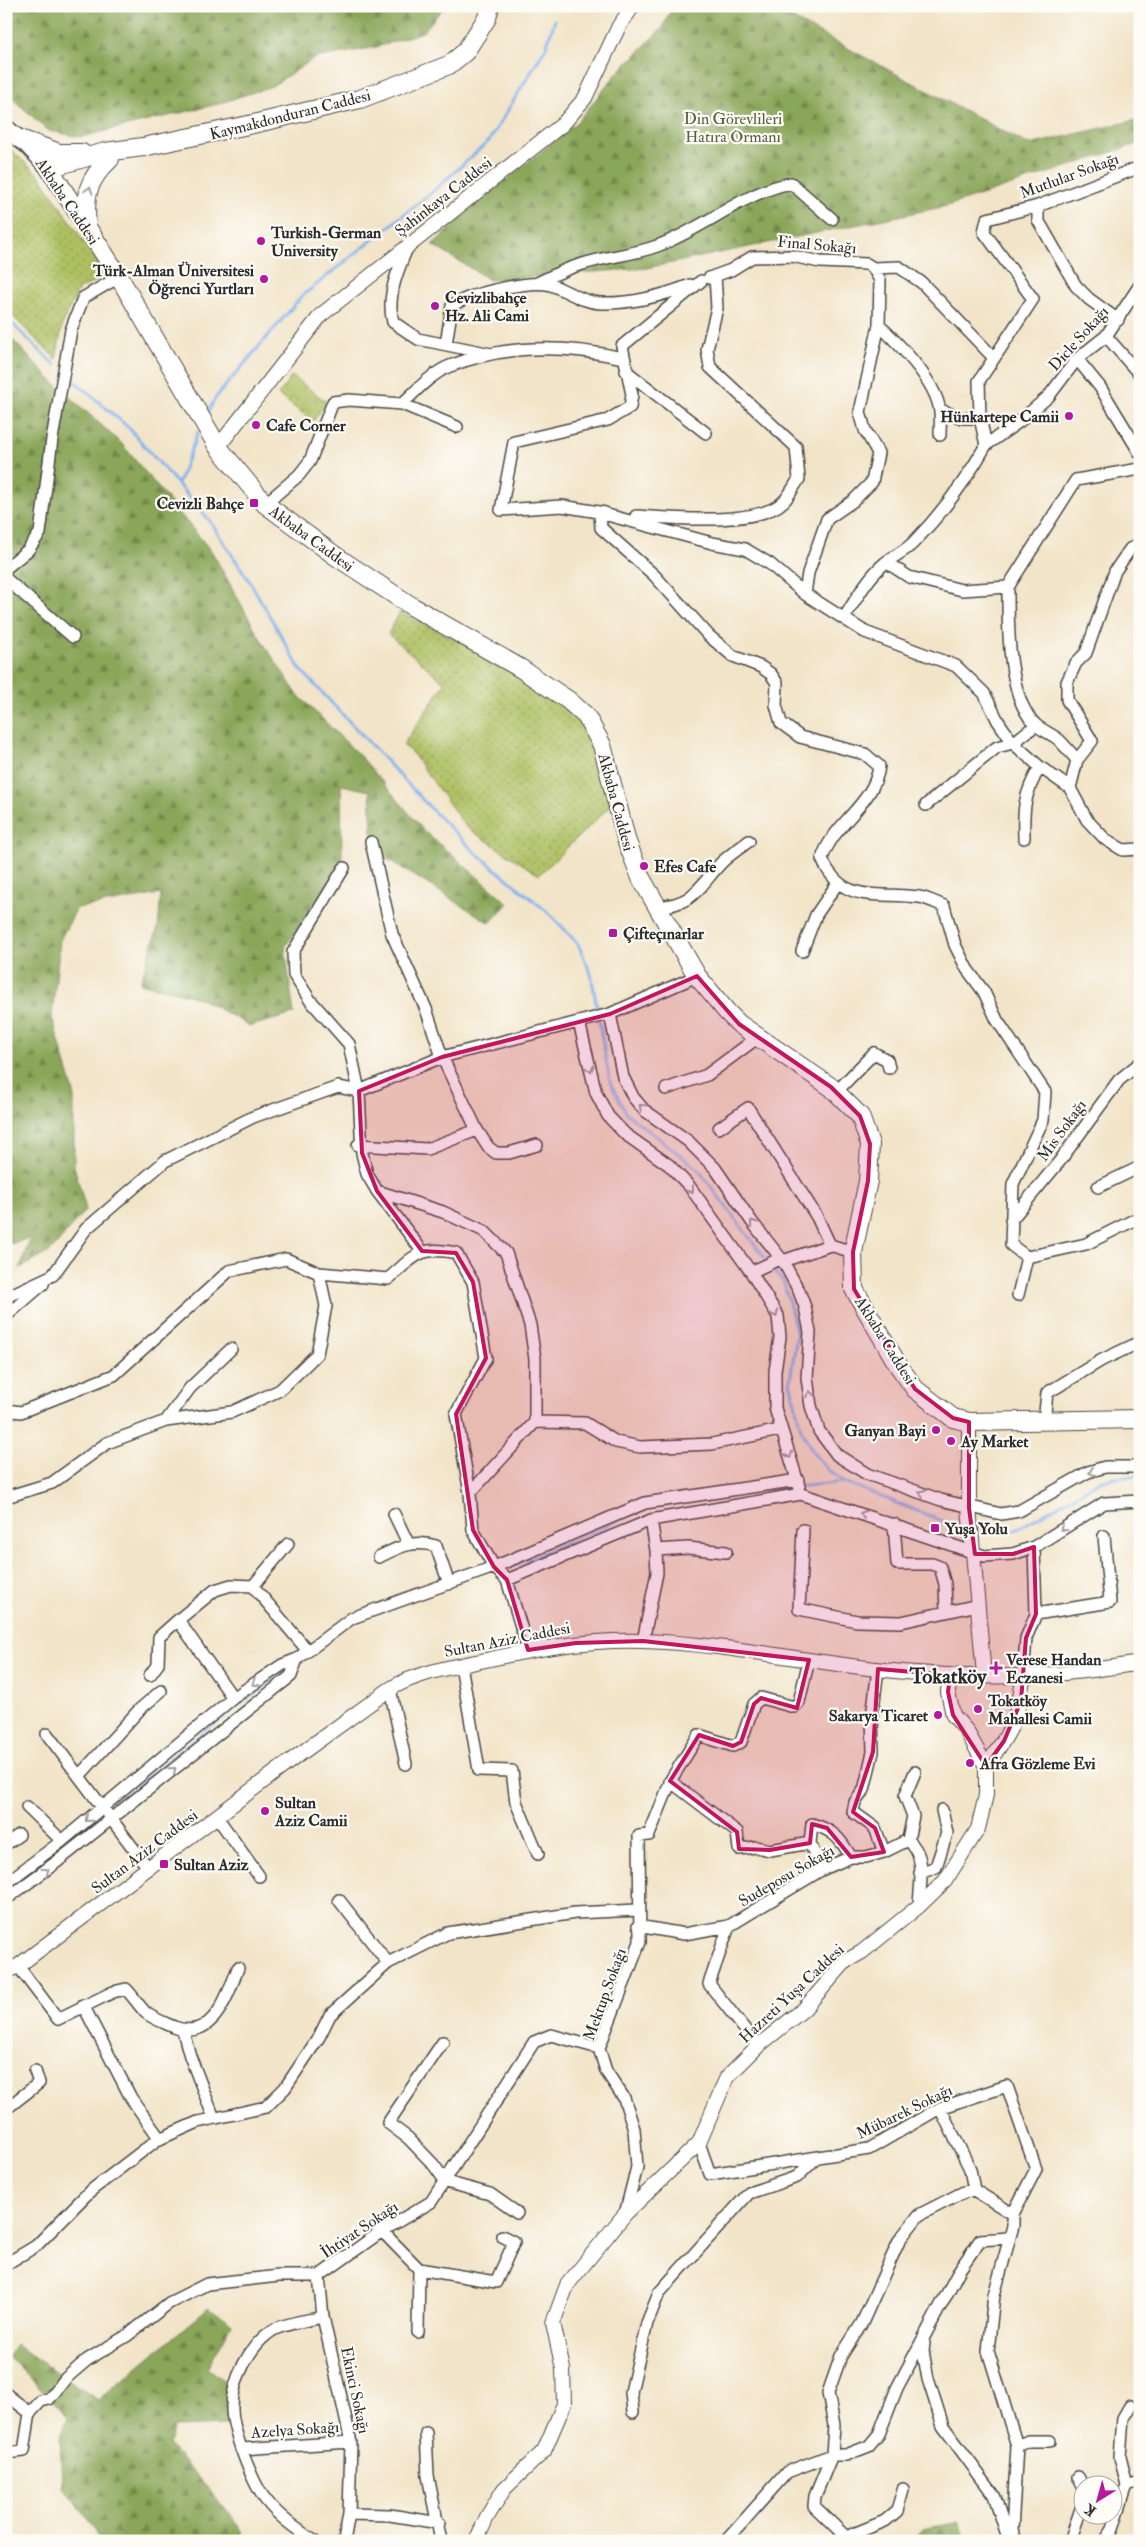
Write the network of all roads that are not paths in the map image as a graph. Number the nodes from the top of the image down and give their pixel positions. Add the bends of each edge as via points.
1 (490, 6) edge
2 (633, 6) edge
3 (6, 128) edge
4 (20, 139) junction
5 (108, 156) junction
6 (1140, 166) edge
7 (53, 174) junction
8 (1038, 206) junction
9 (832, 219) dead end
10 (87, 227) junction
11 (408, 246) junction
12 (874, 268) junction
13 (715, 276) junction
14 (119, 277) junction
15 (701, 281) junction
16 (536, 283) junction
17 (1140, 284) edge
18 (1118, 320) junction
19 (879, 325) junction
20 (1106, 336) junction
21 (446, 344) junction
22 (492, 355) junction
23 (623, 358) junction
24 (994, 358) junction
25 (1077, 359) junction
26 (626, 371) junction
27 (1140, 376) edge
28 (402, 404) junction
29 (940, 410) junction
30 (980, 418) junction
31 (457, 426) dead end
32 (706, 433) dead end
33 (940, 435) dead end
34 (986, 445) junction
35 (218, 447) junction
36 (1140, 453) edge
37 (1140, 469) edge
38 (265, 504) junction
39 (600, 513) junction
40 (1140, 544) edge
41 (886, 562) junction
42 (6, 568) edge
43 (6, 579) edge
44 (1008, 587) junction
45 (805, 594) junction
46 (844, 618) junction
47 (73, 637) dead end
48 (1036, 725) junction
49 (1013, 743) junction
50 (1077, 760) junction
51 (1040, 767) junction
52 (1070, 788) junction
53 (926, 805) dead end
54 (1024, 838) dead end
55 (749, 841) dead end
56 (372, 842) dead end
57 (1140, 849) edge
58 (344, 868) dead end
59 (837, 884) junction
60 (656, 907) junction
61 (802, 951) dead end
62 (697, 976) junction
63 (607, 1014) junction
64 (579, 1021) junction
65 (757, 1038) junction
66 (442, 1058) junction
67 (1140, 1063) edge
68 (890, 1068) dead end
69 (666, 1089) dead end
70 (360, 1091) junction
71 (836, 1092) junction
72 (719, 1128) dead end
73 (477, 1130) junction
74 (537, 1145) dead end
75 (360, 1146) junction
76 (1140, 1167) edge
77 (1098, 1187) dead end
78 (377, 1191) junction
79 (1140, 1217) edge
80 (1011, 1220) junction
81 (830, 1245) junction
82 (422, 1251) junction
83 (853, 1252) junction
84 (1027, 1257) junction
85 (780, 1260) junction
86 (754, 1271) junction
87 (319, 1273) junction
88 (53, 1275) junction
89 (1018, 1295) dead end
90 (6, 1297) edge
91 (6, 1316) edge
92 (1140, 1342) edge
93 (231, 1349) dead end
94 (6, 1410) edge
95 (1140, 1419) edge
96 (166, 1421) junction
97 (535, 1422) junction
98 (969, 1422) junction
99 (1044, 1422) junction
100 (780, 1430) junction
101 (1140, 1467) edge
102 (798, 1480) junction
103 (470, 1493) junction
104 (800, 1494) junction
105 (6, 1497) edge
106 (1140, 1501) edge
107 (969, 1511) junction
108 (394, 1514) dead end
109 (651, 1520) junction
110 (894, 1524) junction
111 (803, 1530) dead end
112 (1104, 1536) dead end
113 (408, 1543) junction
114 (288, 1544) dead end
115 (1034, 1547) junction
116 (974, 1548) junction
117 (656, 1550) junction
118 (726, 1552) dead end
119 (379, 1557) dead end
120 (494, 1568) junction
121 (507, 1580) junction
122 (449, 1584) junction
123 (254, 1586) junction
124 (978, 1605) junction
125 (946, 1611) junction
126 (1036, 1614) junction
127 (178, 1620) junction
128 (643, 1641) junction
129 (528, 1650) junction
130 (308, 1651) junction
131 (297, 1659) junction
132 (809, 1660) junction
133 (1140, 1663) edge
134 (461, 1665) junction
135 (878, 1669) junction
136 (150, 1675) dead end
137 (950, 1675) junction
138 (984, 1675) junction
139 (1023, 1676) junction
140 (390, 1689) junction
141 (161, 1691) dead end
142 (233, 1698) junction
143 (47, 1734) dead end
144 (406, 1764) dead end
145 (986, 1766) junction
146 (914, 1772) dead end
147 (79, 1776) junction
148 (670, 1781) junction
149 (102, 1806) junction
150 (27, 1807) dead end
151 (942, 1810) dead end
152 (217, 1817) junction
153 (113, 1818) junction
154 (19, 1835) dead end
155 (908, 1840) junction
156 (62, 1841) junction
157 (810, 1843) junction
158 (6, 1844) edge
159 (884, 1852) junction
160 (538, 1854) dead end
161 (852, 1857) junction
162 (149, 1869) junction
163 (822, 1870) junction
164 (920, 1873) junction
165 (259, 1876) dead end
166 (6, 1883) edge
167 (6, 1899) edge
168 (339, 1900) dead end
169 (919, 1906) junction
170 (638, 1910) junction
171 (638, 1926) junction
172 (729, 1926) junction
173 (388, 1963) junction
174 (238, 1968) dead end
175 (12, 1969) edge
176 (83, 2005) junction
177 (184, 2031) junction
178 (443, 2042) dead end
179 (758, 2046) junction
180 (599, 2048) junction
181 (35, 2071) dead end
182 (940, 2108) junction
183 (6, 2109) edge
184 (214, 2118) junction
185 (160, 2139) junction
186 (699, 2143) junction
187 (816, 2158) junction
188 (446, 2182) junction
189 (974, 2190) junction
190 (517, 2213) dead end
191 (625, 2214) junction
192 (1013, 2214) junction
193 (382, 2231) junction
194 (502, 2236) dead end
195 (1008, 2238) junction
196 (6, 2264) edge
197 (419, 2269) junction
198 (319, 2276) junction
199 (324, 2317) junction
200 (418, 2332) dead end
201 (924, 2339) junction
202 (6, 2394) edge
203 (1130, 2406) dead end
204 (633, 2412) dead end
205 (30, 2413) junction
206 (426, 2432) dead end
207 (1050, 2441) dead end
208 (351, 2442) junction
209 (1017, 2446) junction
210 (241, 2449) junction
211 (6, 2453) edge
212 (832, 2455) junction
213 (1140, 2481) edge
214 (1127, 2485) junction
215 (903, 2490) dead end
216 (349, 2514) junction
217 (439, 2523) junction
218 (1076, 2524) edge
219 (845, 2539) edge
220 (314, 2541) edge
221 (344, 2541) edge
222 (441, 2541) edge
223 (476, 2541) edge
224 (726, 2541) edge
225 (1010, 2541) edge
226 (1015, 2541) edge
227 (1070, 2541) edge
228 (1105, 2541) edge

1 - 5 main road, Kaymakdonduran Caddesi via 487,18 465,52 449,65 360,99
2 - 11 street, Şahinkaya Caddesi via 619,26 585,98 563,124
3 - 4 main road, Akbaba Caddesi
4 - 5 main road via 65,154
4 - 7 main road, Akbaba Caddesi
5 - 7 main road
10 -> 5 main road via 89,186
6 - 8 street, Mutlular Sokağı
7 - 10 main road, Akbaba Caddesi
8 - 18 street via 1038,220 1076,286
8 - 24 street, Mutlular Sokağı via 987,219 984,232 1033,300
9 - 16 street via 791,183 736,202 703,224 658,246 584,263
10 - 14 main road, Akbaba Caddesi
11 - 21 street via 392,296 393,322 418,339
11 - 35 street, Şahinkaya Caddesi via 321,315
12 - 13 street, Final Sokağı via 867,264 820,262 792,256 752,257
12 - 19 street, Final Sokağı via 880,280
12 - 24 street via 899,267 922,283
13 - 15 street, Final Sokağı
13 - 39 street via 717,308 707,350 710,367 796,447 799,479 784,502 770,510 742,516 699,520
14 - 35 main road, Akbaba Caddesi
14 - 42 street via 83,298 71,330 40,533 28,550
15 - 16 street, Final Sokağı via 654,298 602,303 586,301 549,285
15 - 23 street via 622,346
16 - 21 street, Final Sokağı via 460,300 452,306
17 - 18 street, Dicle Sokağı
18 - 20 street, Dicle Sokağı
19 - 29 street via 908,353 928,382
19 - 45 street, Final Sokağı via 860,412 865,430 878,453 872,482 853,501 827,519 808,573
20 - 25 street, Dicle Sokağı
20 - 27 street
21 - 22 street
22 - 23 street via 536,348 588,350
22 - 28 street via 449,366
23 - 26 street
24 - 30 street via 979,381
25 - 34 street, Dicle Sokağı via 1049,396 1020,422
25 - 36 street via 1100,387
26 - 32 street
26 - 39 street via 632,395 630,407 608,420 514,442 503,489 501,510 562,506
28 - 31 street
28 - 38 street via 333,402 310,461
29 - 30 street via 962,418
29 - 33 street
30 - 34 street
34 - 41 street via 968,478 938,517 911,546
35 - 38 main road, Akbaba Caddesi
37 - 44 street via 1076,480
38 - 60 main road, Akbaba Caddesi via 336,557 413,607 520,668 586,716 602,744 627,842
39 - 45 street via 745,549 770,564
39 - 59 street via 601,528 654,575 709,636 733,656 771,674 777,683 776,705 781,723 800,737 866,754 879,766 878,776 863,802 826,846 822,859
40 - 50 street via 1130,549 1115,571 1086,653 1076,663 1067,682 1067,700 1092,741
41 - 44 street via 909,577 962,590
41 - 46 street via 869,578
43 - 47 street
44 - 48 street via 1007,638 1018,693
45 - 46 street
46 - 49 street via 865,632 956,666 984,693
48 - 49 street
48 - 50 street via 1058,740
49 - 51 street
49 - 53 street via 997,747
50 - 52 street
51 - 52 street
51 - 54 street via 1029,785 1023,808
52 - 57 street via 1087,820 1105,839 1123,850
55 - 60 street via 721,863 691,897 677,905
56 - 66 street via 392,934 426,1009
58 - 70 street via 293,952 294,974 310,1000 349,1044
59 - 61 street via 816,915
59 - 80 street via 864,894 921,897 944,906 955,945 967,970 1045,1092 1043,1120 1013,1184
60 - 62 main road, Akbaba Caddesi
62 - 63 street
62 - 65 main road, Akbaba Caddesi via 727,1012
63 - 64 street
85 -> 63 street via 706,1158 633,1098 623,1077
64 - 66 street
64 -> 86 street via 596,1093 608,1116 625,1134 679,1175
65 - 69 street via 707,1076
65 - 71 main road, Akbaba Caddesi
66 - 70 street
66 - 73 street
67 - 80 street, Mis Sokağı via 1119,1080 1059,1162
68 - 71 street via 887,1060 874,1053
70 - 75 street
70 - 88 street via 338,1087 253,1117 165,1161 86,1229
71 - 83 main road, Akbaba Caddesi via 860,1116 870,1144 868,1181
72 - 81 street via 748,1108 817,1217
73 - 74 street via 496,1153
73 - 75 street via 427,1149
75 - 78 street via 367,1174
76 - 77 street
78 - 82 street
78 - 97 street via 443,1212 484,1231 506,1253 530,1325 535,1360
79 - 84 street via 1086,1244
80 - 84 street via 1011,1245
81 - 83 street
81 - 85 street
82 - 87 street via 388,1279
82 - 103 street via 436,1249 456,1253 472,1282 486,1358 456,1414
83 - 98 main road, Akbaba Caddesi via 854,1289 898,1364 915,1388 952,1418
84 - 89 street
85 - 86 street
107 -> 85 street via 868,1474 847,1463 829,1447 818,1431 811,1406 807,1378 810,1332 806,1307
86 -> 100 street via 778,1316 780,1337 775,1370 775,1408
87 - 94 street via 286,1259 228,1271 114,1375 21,1412
87 - 96 street via 326,1306 317,1354 280,1390 232,1412
88 - 90 street
88 - 91 street
92 - 99 street via 1047,1393
93 - 96 street via 190,1388
95 - 99 main road, Akbaba Caddesi
96 - 105 street via 107,1443 52,1483
97 - 100 street via 585,1423 616,1442 640,1448 712,1444
97 - 103 street
98 - 99 main road, Akbaba Caddesi
98 - 107 street
100 -> 102 street
101 -> 107 street via 1104,1467 1088,1472 1045,1498 1010,1514
102 - 104 street
102 - 120 street via 645,1503
103 - 120 street via 473,1530
104 - 109 street
110 -> 104 street
106 -> 115 street via 1104,1503
107 - 116 street
108 - 113 street
109 - 117 street
109 - 121 street
110 - 116 street
110 - 125 street via 897,1564 940,1567 945,1584
111 - 125 street via 799,1609 856,1621 901,1622
112 - 126 street via 1110,1602
113 - 119 street
113 - 122 street via 436,1546
114 - 123 street
115 - 116 street via 1013,1554 984,1556
115 - 126 street
116 - 124 street
117 - 118 street via 688,1548
117 - 128 street via 656,1573
120 - 121 street
120 - 122 street
121 - 129 street
122 - 130 street via 352,1618
123 - 127 street via 231,1585 215,1590
123 - 130 street
124 - 125 street
124 - 138 street
126 - 139 street via 1026,1638
127 - 136 street via 159,1637 158,1664
127 - 142 street
128 - 129 street, Sultan Aziz Caddesi via 576,1643
128 - 132 street, Sultan Aziz Caddesi via 782,1654
129 - 134 street, Sultan Aziz Caddesi
130 - 131 street
131 -> 142 street
153 -> 131 street via 291,1676
132 - 135 street, Sultan Aziz Caddesi
132 - 148 street via 799,1702 794,1707 761,1698 754,1704 741,1742 733,1746 699,1735
133 - 139 street, Sultan Aziz Caddesi
134 - 140 street, Sultan Aziz Caddesi via 401,1682
134 - 160 street via 480,1770 512,1771 516,1802
135 - 137 street, Sultan Aziz Caddesi
135 - 159 street via 872,1716 873,1752 864,1790 855,1802 853,1812 875,1828
137 - 138 street, Sultan Aziz Caddesi
137 - 145 street, Hazreti Yuşa Caddesi via 948,1692 953,1715 966,1730
138 - 139 street, Sultan Aziz Caddesi
139 - 145 street via 1021,1701 1014,1725
140 - 144 street
140 - 152 street, Sultan Aziz Caddesi
141 - 147 street via 140,1709
142 - 149 street
143 - 147 street
145 - 169 street, Hazreti Yuşa Caddesi via 986,1795 978,1829 945,1881
146 - 155 street via 904,1796 912,1816
147 - 149 street
148 - 157 street via 738,1832 739,1849 756,1847 770,1850
148 - 170 street, Mektup Sokağı via 649,1835 638,1836
149 - 153 street
149 -> 156 street
150 - 156 street
151 - 164 street via 947,1833 936,1867
152 - 162 street, Sultan Aziz Caddesi
152 - 165 street
153 - 162 street
167 -> 153 street
154 - 158 street
155 - 159 street, Sudeposu Sokağı
155 - 164 street via 921,1857
156 - 166 street
157 - 161 street via 812,1824 827,1828 843,1842
157 - 163 street
159 - 161 street, Sudeposu Sokağı
161 - 163 street, Sudeposu Sokağı
162 - 175 street, Sultan Aziz Caddesi
163 - 172 street, Sudeposu Sokağı
164 - 169 street
168 - 173 street
169 - 179 street, Hazreti Yuşa Caddesi via 846,1961 804,2009
170 - 171 street, Mektup Sokağı
170 - 173 street via 575,1913 448,1933
171 - 172 street, Sudeposu Sokağı via 684,1934
171 - 180 street, Mektup Sokağı via 640,1942
172 - 179 street via 709,1984
173 - 184 street via 330,2015 285,2088 266,2107
174 - 177 street via 225,2000 209,2025 199,2030
175 - 176 street via 58,2018
176 - 177 street via 126,1989 146,2012
176 - 185 street via 127,2090
177 - 184 street
178 - 188 street via 388,2122 421,2152
179 - 186 street, Hazreti Yuşa Caddesi via 727,2077
180 - 188 street, İhtiyat Sokağı via 551,2035 534,2042
180 - 191 street, Mektup Sokağı via 606,2071 624,2098 634,2129 637,2167
181 - 183 street via 39,2083
182 - 187 street, Mübarek Sokağı via 869,2149
182 - 189 street via 970,2169
182 - 192 street, Mübarek Sokağı via 1007,2086 1036,2169
184 - 185 street
185 - 196 street via 89,2192 36,2246
186 - 187 street, Mübarek Sokağı via 710,2174
186 - 191 street, Hazreti Yuşa Caddesi
187 - 204 street via 797,2177 748,2193 659,2293 647,2323 631,2392
188 - 190 street via 490,2194
188 - 193 street, İhtiyat Sokağı via 431,2202
189 - 192 street
189 - 212 street via 919,2215 900,2239 862,2323 841,2356 828,2393 834,2425
191 - 223 street, Hazreti Yuşa Caddesi via 568,2285 553,2323 563,2369 564,2404 544,2450 504,2489 486,2517
192 - 195 street
193 - 197 street
193 - 198 street, İhtiyat Sokağı
194 - 197 street via 514,2242 496,2282
195 - 201 street via 980,2240 960,2269
195 - 209 street via 994,2295 988,2351
197 - 200 street
198 - 199 street, Ekinci Sokağı
198 - 205 street, İhtiyat Sokağı via 279,2276 207,2284 169,2303 128,2335 87,2360 49,2399 41,2401
199 - 208 street, Ekinci Sokağı
199 - 210 street via 276,2328 255,2347 237,2377 232,2410
201 - 212 street via 897,2388 879,2434 870,2446 846,2455
201 - 225 street via 928,2379 943,2426 994,2495
202 - 205 street
203 - 214 street via 1123,2418 1120,2457
205 - 211 street via 24,2451
206 - 217 street via 428,2476
207 - 209 street via 1028,2441
208 - 210 street, Azelya Sokağı
208 - 216 street, Ekinci Sokağı
209 - 226 street via 1012,2530
210 - 220 street via 264,2497 285,2522
212 - 219 street via 814,2506
212 - 224 street via 787,2472
213 - 214 street
214 - 228 street via 1112,2531
215 - 219 street via 897,2511 885,2521
216 - 217 street via 390,2515
216 - 221 street, Ekinci Sokağı
217 - 222 street
218 - 227 street

